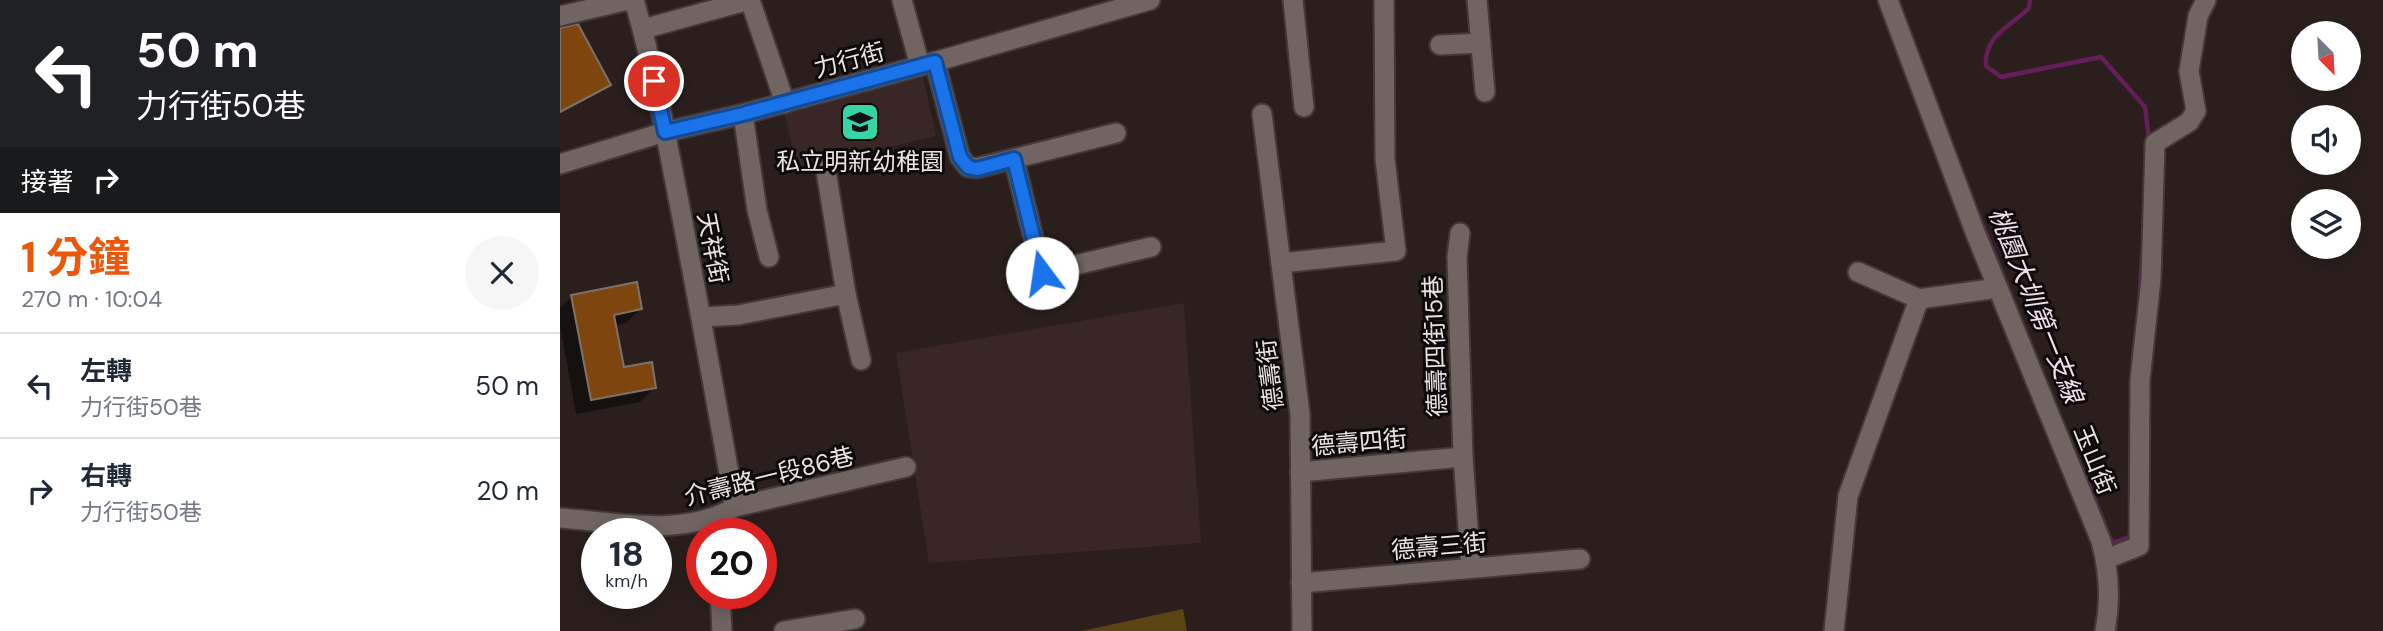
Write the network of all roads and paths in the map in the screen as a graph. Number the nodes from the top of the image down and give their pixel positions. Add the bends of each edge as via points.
1 (628, 0) edge
2 (634, 0) edge
3 (749, 0) edge
4 (902, 0) edge
5 (1150, 0) edge
6 (1293, 0) edge
7 (1384, 0) edge
8 (1477, 0) edge
9 (1888, 0) edge
10 (2206, 0) edge
11 (560, 16) edge
12 (643, 29) junction
13 (1481, 43) junction
14 (1440, 44) dead end
15 (928, 64) junction
16 (1485, 92) dead end
17 (785, 103) junction
18 (1304, 107) dead end
19 (743, 114) junction
20 (1262, 114) dead end
21 (665, 132) junction
22 (1116, 133) dead end
23 (1014, 159) junction
24 (560, 164) edge
25 (826, 172) dead end
26 (1460, 233) dead end
27 (1151, 247) dead end
28 (769, 257) dead end
29 (1281, 263) junction
30 (1858, 272) dead end
31 (1998, 288) junction
32 (846, 294) junction
33 (1919, 299) junction
34 (702, 317) junction
35 (861, 360) dead end
36 (1463, 457) junction
37 (906, 467) dead end
38 (1300, 472) junction
39 (735, 508) junction
40 (560, 518) edge
41 (718, 518) edge
42 (686, 526) edge
43 (1580, 559) dead end
44 (2106, 559) junction
45 (1471, 568) junction
46 (1301, 583) junction
47 (721, 609) edge
48 (855, 619) dead end
49 (722, 631) edge
50 (784, 631) edge
51 (1302, 631) edge
52 (1834, 631) edge
53 (2105, 631) edge

1 - 11 street
2 - 12 street, 天祥街
3 - 12 street
3 - 17 street
4 - 15 street
5 - 15 street, 力行街
6 - 18 street
7 - 29 street via 1385,159 1396,251
8 - 13 street
9 - 31 street, 玉山街
10 - 44 street via 2198,16 2189,71 2196,110 2189,122 2155,143 2151,279 2140,380 2139,546
12 - 21 street, 天祥街
13 - 14 street
13 - 16 street
15 - 17 street, 力行街
15 - 23 street via 960,157 968,167 977,169
17 - 19 street, 力行街
19 - 21 street, 力行街
19 - 28 street
20 - 29 street, 德壽街
21 - 24 street, 力行街
21 - 34 street, 天祥街
22 - 23 street
23 - 27 street via 1042,273
25 - 32 street
26 - 36 street, 德壽四街15巷
29 - 38 street, 德壽街 via 1300,414
30 - 33 street
31 - 33 street
31 - 44 street, 玉山街
32 - 34 street via 738,316
32 - 35 street
33 - 52 street via 1848,496
34 - 39 street, 天祥街
36 - 38 street, 德壽四街
36 - 45 street, 德壽四街15巷
37 - 39 street, 介壽路一段86巷
38 - 46 street, 德壽街
39 - 41 street, 介壽路一段86巷
40 - 42 street, 介壽路一段86巷
43 - 45 street, 德壽三街
44 - 53 street, 玉山街
45 - 46 street, 德壽三街
46 - 51 street, 德壽街
47 - 49 street
48 - 50 street

